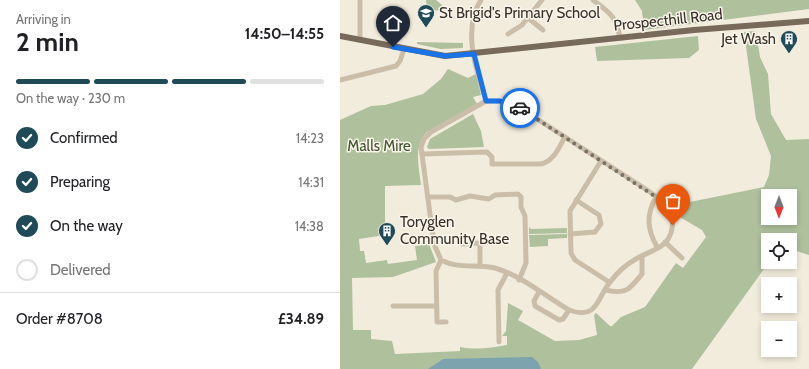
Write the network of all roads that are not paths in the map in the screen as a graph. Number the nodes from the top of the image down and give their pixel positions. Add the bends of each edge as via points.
1 (360, 0) edge
2 (481, 0) edge
3 (542, 0) edge
4 (593, 0) edge
5 (528, 18) junction
6 (809, 21) edge
7 (543, 30) dead end
8 (508, 34) dead end
9 (340, 36) edge
10 (620, 38) junction
11 (360, 40) junction
12 (404, 49) junction
13 (474, 54) junction
14 (340, 80) edge
15 (486, 101) junction
16 (565, 137) junction
17 (422, 154) junction
18 (601, 161) junction
19 (428, 197) junction
20 (656, 197) junction
21 (576, 200) junction
22 (570, 234) junction
23 (498, 242) dead end
24 (665, 242) junction
25 (480, 243) junction
26 (462, 244) dead end
27 (657, 247) junction
28 (642, 256) junction
29 (682, 258) dead end
30 (441, 260) junction
31 (480, 266) junction
32 (507, 272) junction
33 (519, 280) junction
34 (610, 282) junction
35 (606, 290) junction
36 (539, 292) junction
37 (393, 306) dead end
38 (436, 306) junction
39 (569, 310) junction
40 (446, 322) dead end
41 (498, 342) dead end

1 - 11 street
2 - 13 street via 471,24
3 - 5 street
4 - 10 street via 613,16
5 - 7 street
5 - 8 street
6 - 10 main road, Prospecthill Road
9 - 11 main road, Prospecthill Road
10 - 13 main road, Prospecthill Road
11 - 12 main road, Prospecthill Road
12 - 13 main road, Prospecthill Road via 445,56
12 - 14 street via 396,66
13 - 15 street
15 - 16 street via 500,101 520,108
15 - 17 street via 431,132 422,142
16 - 17 street via 548,163 541,164 492,164 492,157 487,152
16 - 18 street
17 - 19 street
18 - 20 street
18 - 21 street
19 - 30 street via 434,244
19 - 33 street via 450,197 456,200 470,196 489,199 495,195 518,194 525,216 526,263
20 - 24 street via 671,213 673,225
20 - 27 street via 650,208 648,220 651,236
21 - 22 street via 570,211
21 - 22 street via 599,215 601,224 595,232
22 - 34 street via 572,257
23 - 25 street
24 - 27 street
24 - 29 street
25 - 26 street
25 - 31 street
27 - 28 street
28 - 34 street
28 - 35 street via 642,274 629,289 623,292
30 - 31 street via 458,266
30 - 38 street via 436,271
31 - 32 street
32 - 33 street
32 - 41 street via 498,290
33 - 36 street
34 - 35 street
35 - 39 street via 593,309 582,312
36 - 39 street
36 - 39 street via 534,301 535,306 559,320 564,319
37 - 38 street
38 - 40 street via 436,322

